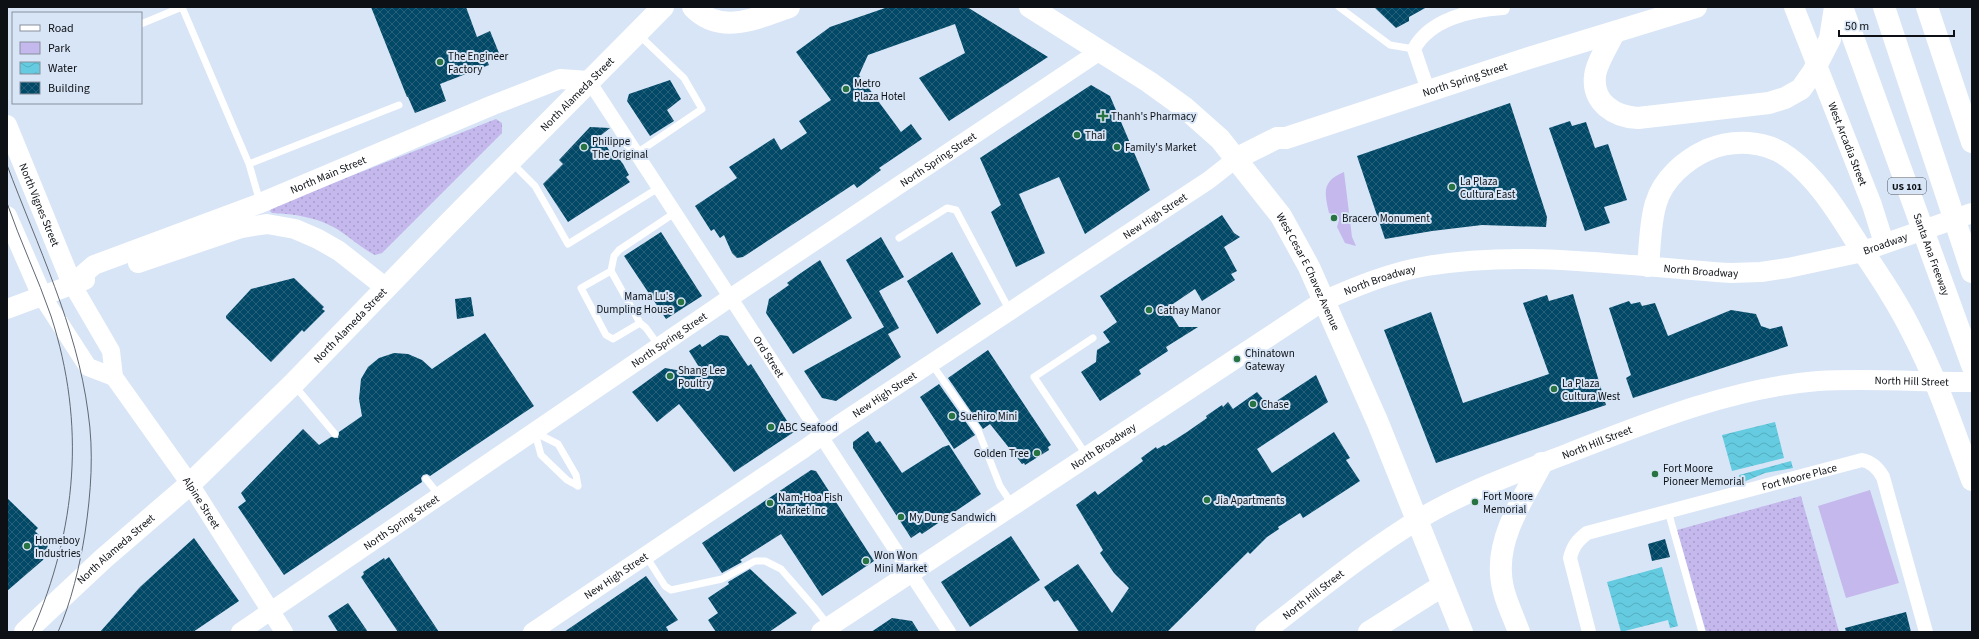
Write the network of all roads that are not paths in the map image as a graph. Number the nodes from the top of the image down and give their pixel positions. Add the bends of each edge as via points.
1 (182, 7) edge
2 (663, 7) edge
3 (693, 7) edge
4 (789, 7) edge
5 (1030, 7) edge
6 (1339, 7) edge
7 (1696, 7) edge
8 (1794, 7) edge
9 (1835, 7) edge
10 (1842, 7) edge
11 (1884, 7) edge
12 (1927, 7) edge
13 (1503, 8) dead end
14 (142, 24) edge
15 (1614, 33) junction
16 (637, 34) junction
17 (1414, 49) junction
18 (1100, 51) junction
19 (590, 81) junction
20 (1428, 90) junction
21 (399, 105) dead end
22 (7, 125) edge
23 (1972, 142) edge
24 (637, 153) junction
25 (1237, 158) junction
26 (510, 161) junction
27 (249, 164) junction
28 (660, 187) junction
29 (261, 203) junction
30 (676, 212) junction
31 (1972, 213) edge
32 (7, 216) edge
33 (899, 238) dead end
34 (1884, 243) junction
35 (1844, 256) joint
36 (1648, 266) junction
37 (611, 271) junction
38 (1972, 272) edge
39 (72, 284) junction
40 (386, 288) junction
41 (42, 296) junction
42 (730, 298) junction
43 (1324, 301) junction
44 (7, 309) edge
45 (1010, 312) junction
46 (640, 323) junction
47 (1093, 338) dead end
48 (661, 348) junction
49 (931, 363) junction
50 (1972, 365) edge
51 (114, 377) junction
52 (1972, 382) edge
53 (293, 384) junction
54 (535, 433) junction
55 (335, 434) dead end
56 (822, 437) junction
57 (1087, 456) junction
58 (1542, 463) junction
59 (426, 479) dead end
60 (1972, 480) edge
61 (190, 484) junction
62 (440, 497) junction
63 (1013, 506) junction
64 (1668, 511) junction
65 (646, 556) junction
66 (911, 573) junction
67 (1442, 586) junction
68 (271, 612) junction
69 (825, 629) edge
70 (25, 632) edge
71 (240, 632) edge
72 (284, 632) edge
73 (532, 632) edge
74 (949, 632) edge
75 (1266, 632) edge
76 (1369, 632) edge
77 (1462, 632) edge
78 (1519, 632) edge
79 (1589, 632) edge
80 (1702, 632) edge
81 (1926, 632) edge

1 - 14 lane
1 - 27 lane
2 - 16 main road, North Alameda Street
3 - 4 main road via 702,16 721,23 745,21
5 - 18 main road, West Cesar E Chavez Avenue
6 - 17 lane via 1390,45
7 - 15 main road, North Spring Street
8 - 34 main road, West Arcadia Street
9 - 15 main road via 1830,39 1814,72 1801,89 1770,103 1625,118 1602,102 1595,85 1595,75
10 - 50 main road, Santa Ana Freeway / US 101
11 - 38 main road, US 101
12 - 23 main road
13 - 17 street via 1477,10 1438,25 1419,39
15 - 20 main road, North Spring Street
16 - 19 main road, North Alameda Street
16 - 24 lane via 684,78 702,109
17 - 20 street
18 - 25 main road, West Cesar E Chavez Avenue via 1185,108
18 - 42 street, North Spring Street
19 - 24 street, Ord Street
19 - 26 main road, North Alameda Street
19 - 29 main road, North Main Street via 560,79
20 - 25 main road, North Spring Street via 1286,138 1277,138
21 - 27 lane
22 - 39 main road, North Vignes Street
24 - 28 street, Ord Street
25 - 43 main road, West Cesar E Chavez Avenue via 1281,216 1310,267
25 - 45 street, New High Street via 1209,180
26 - 28 lane via 535,186 568,244
26 - 40 main road, North Alameda Street
27 - 29 lane
28 - 30 street, Ord Street
29 - 39 main road, North Main Street via 94,265
30 - 37 lane via 619,250 614,256
30 - 42 street, Ord Street
31 - 34 main road, Broadway
32 - 41 main road
33 - 45 lane via 947,208 956,210
34 - 35 main road, Broadway
35 - 36 main road, North Broadway via 1761,272 1723,272
36 - 43 main road, North Broadway via 1544,259 1465,261 1426,266 1395,274 1362,284
36 - 60 main road via 1656,202 1670,176 1694,156 1717,146 1740,142 1767,146 1787,156 1809,175 1843,220 1899,307 1946,411
37 - 46 lane
37 - 46 lane via 581,288 606,335 613,339
39 - 40 main road, North Main Street via 241,228 267,224 295,229 318,239 339,251
39 - 41 main road, North Main Street
39 - 51 street via 112,351
40 - 53 main road, North Alameda Street
41 - 44 main road, North Main Street
41 - 51 street via 88,367
42 - 48 street, North Spring Street
42 - 56 street, Ord Street
43 - 57 main road, North Broadway
43 - 67 main road, West Cesar E Chavez Avenue via 1378,424
45 - 49 street, New High Street
46 - 48 lane
47 - 57 lane via 1034,377
48 - 54 street, North Spring Street
49 - 56 street, New High Street
49 - 63 lane via 978,430 1000,486
51 - 61 street, Alpine Street
52 - 58 main road, North Hill Street via 1817,382 1753,392 1713,402 1632,429
53 - 55 lane
53 - 61 main road, North Alameda Street
54 - 54 lane via 541,455 567,480 578,486 576,475 558,444
54 - 62 street, North Spring Street
56 - 65 street, New High Street
56 - 66 street, Ord Street
57 - 63 main road, North Broadway
58 - 75 main road, North Hill Street via 1450,503 1410,525 1364,555
58 - 78 main road via 1516,512 1504,542 1501,573 1505,597
59 - 62 lane
61 - 68 street, Alpine Street
61 - 70 main road, North Alameda Street via 103,559
62 - 68 street, North Spring Street
63 - 66 main road, North Broadway
64 - 79 street, Fort Moore Place via 1587,534 1578,540 1570,558
64 - 80 lane
64 - 81 street, Fort Moore Place via 1845,464 1862,460 1869,462 1883,477
65 - 69 lane via 665,586 671,590 722,579 755,561 765,561 781,569 814,607
65 - 73 street, New High Street
66 - 69 main road, North Broadway
66 - 74 street, Ord Street
67 - 76 main road
67 - 77 main road, West Cesar E Chavez Avenue
68 - 71 street, North Spring Street
68 - 72 street, Alpine Street

